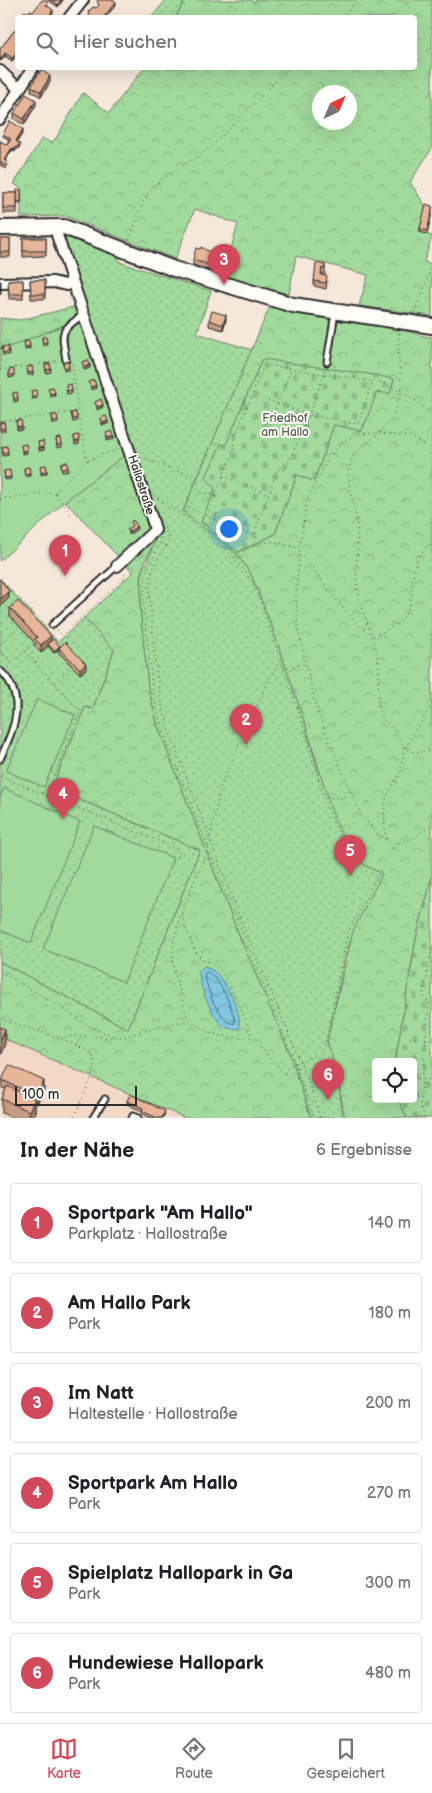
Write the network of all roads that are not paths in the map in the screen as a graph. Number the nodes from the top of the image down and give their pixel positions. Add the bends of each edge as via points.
1 (83, 0) edge
2 (71, 15) edge
3 (32, 70) edge
4 (0, 71) edge
5 (19, 89) junction
6 (0, 119) edge
7 (54, 226) junction
8 (0, 228) edge
9 (72, 282) junction
10 (0, 283) edge
11 (335, 311) junction
12 (83, 315) junction
13 (432, 326) edge
14 (66, 360) edge
15 (327, 362) road end
16 (117, 566) joint
17 (52, 625) road end
18 (0, 672) edge
19 (0, 760) edge
20 (105, 1099) dead end
21 (93, 1118) edge
22 (132, 1118) edge
23 (138, 1118) edge

1 - 2 street
3 - 5 street
4 - 5 street
5 - 6 street
7 - 8 main road
7 - 9 street, Hallostraße
7 - 11 main road via 74,230 199,277 284,303
9 - 10 street via 66,285 53,282
9 - 12 street, Hallostraße
11 - 13 main road
11 - 15 lane
12 - 14 lane via 62,334
12 - 16 street, Hallostraße via 155,530
16 - 17 lane
18 - 19 lane via 5,674 13,689 16,714
20 - 21 lane
22 - 23 lane

